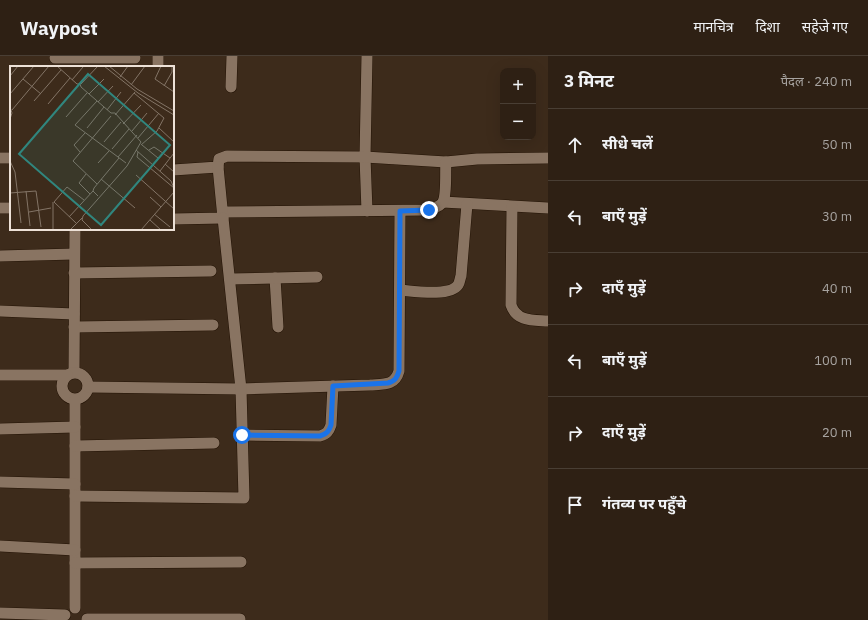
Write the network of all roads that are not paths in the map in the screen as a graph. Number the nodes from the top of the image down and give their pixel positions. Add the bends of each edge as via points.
1 (232, 56) edge
2 (366, 56) edge
3 (55, 60) edge
4 (135, 60) edge
5 (91, 63) edge
6 (231, 87) dead end
7 (365, 157) junction
8 (548, 158) edge
9 (446, 162) junction
10 (218, 168) junction
11 (174, 170) edge
12 (443, 202) junction
13 (467, 204) junction
14 (512, 207) junction
15 (548, 208) edge
16 (367, 211) junction
17 (400, 211) junction
18 (223, 215) junction
19 (174, 219) edge
20 (74, 230) edge
21 (74, 254) junction
22 (0, 256) edge
23 (211, 271) dead end
24 (74, 273) junction
25 (317, 277) dead end
26 (275, 278) junction
27 (230, 279) junction
28 (400, 290) junction
29 (0, 311) edge
30 (74, 314) junction
31 (548, 321) edge
32 (212, 325) dead end
33 (74, 327) junction
34 (278, 327) dead end
35 (70, 374) junction
36 (0, 375) edge
37 (333, 386) junction
38 (88, 387) junction
39 (241, 389) junction
40 (75, 400) junction
41 (75, 427) junction
42 (0, 429) edge
43 (242, 435) junction
44 (214, 442) dead end
45 (75, 446) junction
46 (0, 482) edge
47 (75, 484) junction
48 (75, 496) junction
49 (0, 546) edge
50 (75, 550) junction
51 (75, 562) junction
52 (241, 562) dead end
53 (75, 608) junction
54 (0, 613) edge
55 (64, 618) edge
56 (240, 619) dead end
57 (87, 620) edge

1 - 6 street
2 - 7 street
3 - 5 street
4 - 5 street
7 - 9 street
7 - 10 street via 227,156 219,160
7 - 16 street
8 - 9 street
9 - 12 street
10 - 11 street
10 - 18 street
12 - 13 street
12 - 17 street via 429,210
13 - 14 street
13 - 28 street via 458,285 444,292
14 - 15 street
14 - 31 street via 511,305 513,311 522,319
16 - 17 street
16 - 18 street
17 - 28 street
18 - 19 street
18 - 27 street
20 - 21 street
21 - 22 street
21 - 24 street
23 - 24 street
24 - 30 street
25 - 26 street
26 - 27 street
26 - 34 street
27 - 39 street
28 - 37 street via 397,377 388,383
29 - 30 street
30 - 33 street
32 - 33 street
33 - 35 street
35 - 36 street
35 - 38 street via 82,375
35 - 40 street via 62,380 63,389 67,396
37 - 39 street
37 - 43 street via 331,425 325,435
38 - 39 street
38 - 40 street via 83,396
39 - 43 street
40 - 41 street
41 - 42 street
41 - 45 street
43 - 48 street via 244,498
44 - 45 street
45 - 47 street
46 - 47 street
47 - 48 street
48 - 50 street
49 - 50 street
50 - 51 street
51 - 52 street
51 - 53 street
53 - 55 street
53 - 57 street via 84,611
54 - 55 street
56 - 57 street

